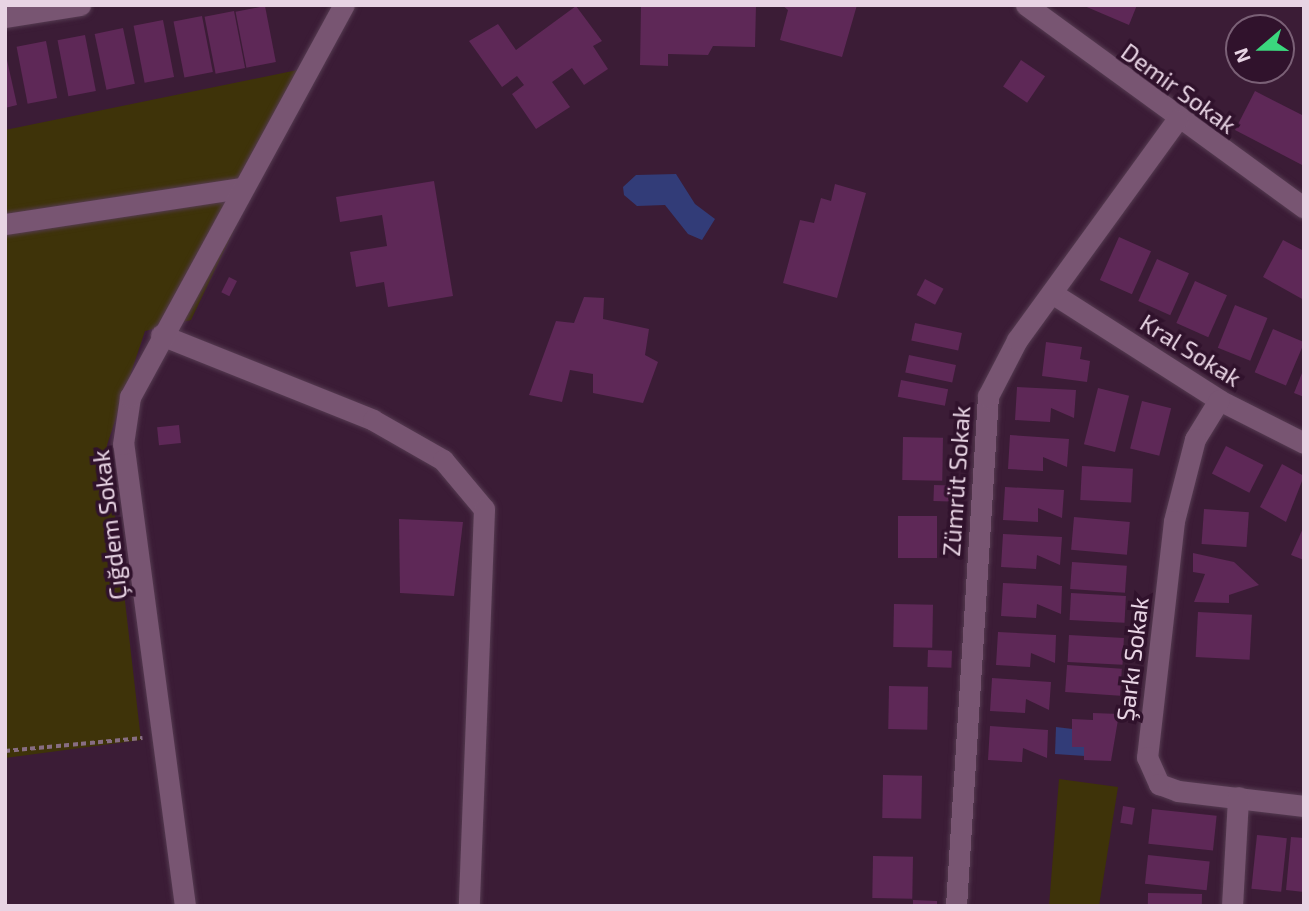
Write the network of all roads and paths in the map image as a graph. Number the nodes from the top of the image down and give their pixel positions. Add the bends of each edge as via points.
1 (80, 5) edge
2 (344, 5) edge
3 (1026, 5) edge
4 (5, 17) edge
5 (1177, 120) junction
6 (241, 188) junction
7 (1304, 208) edge
8 (5, 224) edge
9 (1055, 295) junction
10 (161, 335) junction
11 (1219, 400) junction
12 (1304, 443) edge
13 (163, 736) junction
14 (5, 751) edge
15 (1238, 797) junction
16 (1304, 806) edge
17 (185, 906) edge
18 (469, 906) edge
19 (956, 906) edge
20 (1232, 906) edge

1 - 4 street
2 - 6 street, Çığdem Sokak
3 - 5 street, Demir Sokak
5 - 7 street, Demir Sokak
5 - 9 street, Zümrüt Sokak
6 - 8 street
6 - 10 street, Çığdem Sokak
9 - 11 street, Kral Sokak
9 - 19 street, Zümrüt Sokak via 1000,366 983,426
10 - 13 street, Çığdem Sokak via 130,397 123,444
10 - 18 street via 373,420 443,460 484,509
11 - 12 street, Kral Sokak
11 - 15 street, Şarkı Sokak via 1195,439 1174,521 1147,757 1159,784
13 - 14 path
13 - 17 street, Çığdem Sokak
15 - 16 street, Şarkı Sokak
15 - 20 street

